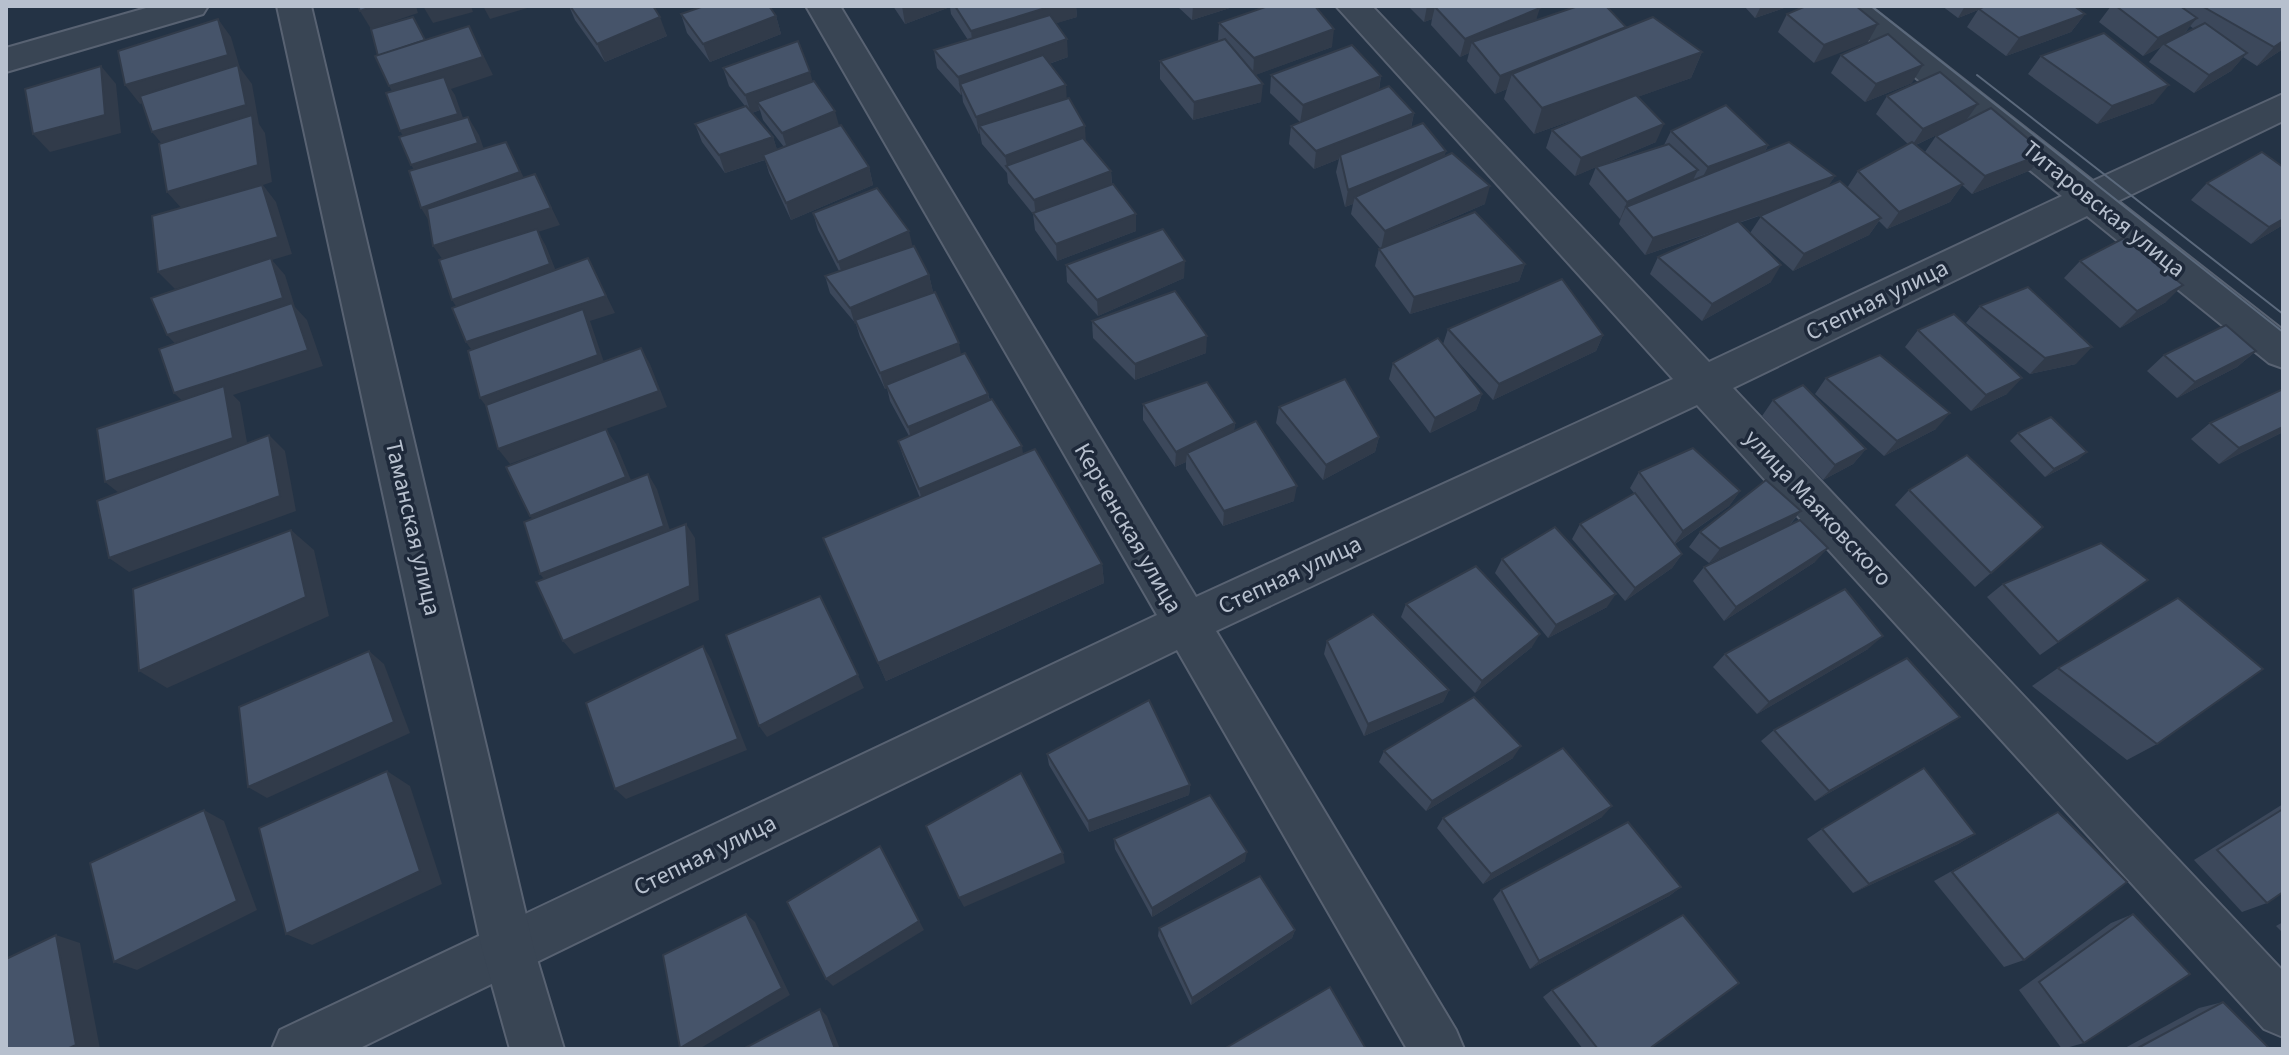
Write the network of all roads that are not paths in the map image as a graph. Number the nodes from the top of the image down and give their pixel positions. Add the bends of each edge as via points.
1 (191, 6) edge
2 (294, 6) edge
3 (823, 6) edge
4 (1353, 6) edge
5 (1849, 6) edge
6 (6, 60) edge
7 (2283, 106) edge
8 (2090, 198) junction
9 (2283, 352) edge
10 (1702, 384) junction
11 (1184, 624) junction
12 (508, 949) junction
13 (2283, 1010) edge
14 (299, 1049) edge
15 (537, 1049) edge
16 (1437, 1049) edge

1 - 6 street
2 - 12 street, Таманская улица
3 - 11 street, Керченская улица
4 - 10 street, улица Маяковского
5 - 8 street, Титаровская улица
7 - 8 street, Степная улица
8 - 9 street, Титаровская улица
8 - 10 street, Степная улица
10 - 11 street, Степная улица
10 - 13 street, улица Маяковского
11 - 12 street, Степная улица
11 - 16 street, Керченская улица
12 - 14 street, Степная улица
12 - 15 street, Таманская улица

